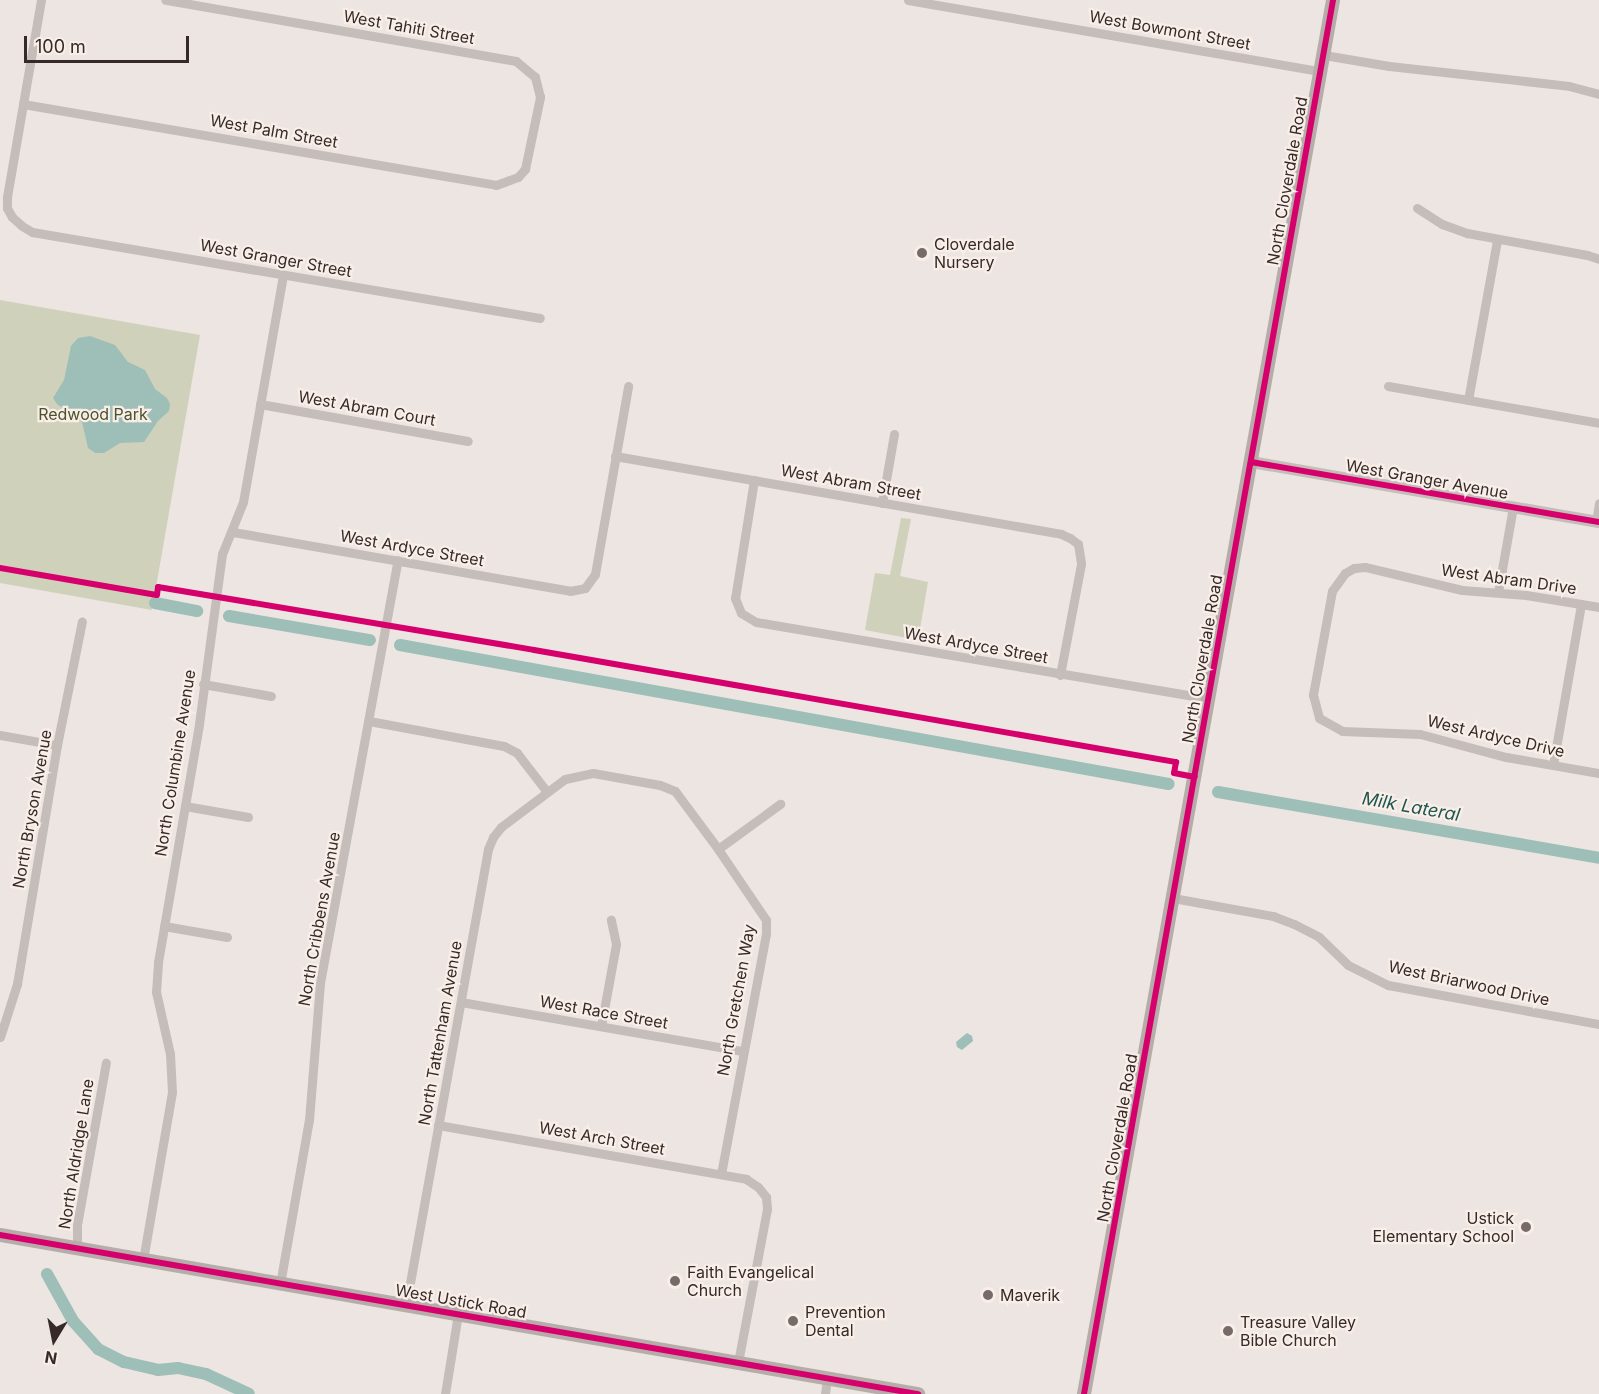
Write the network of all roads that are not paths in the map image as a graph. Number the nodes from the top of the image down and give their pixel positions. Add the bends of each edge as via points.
1 (41, 0) edge
2 (165, 0) edge
3 (908, 0) edge
4 (1333, 0) edge
5 (1324, 55) junction
6 (1321, 71) junction
7 (1599, 94) edge
8 (23, 104) junction
9 (518, 177) joint
10 (1417, 208) dead end
11 (1497, 240) junction
12 (1599, 259) edge
13 (283, 274) junction
14 (540, 318) dead end
15 (628, 386) dead end
16 (1388, 386) dead end
17 (1468, 400) junction
18 (260, 404) junction
19 (1599, 423) edge
20 (894, 434) dead end
21 (468, 441) dead end
22 (615, 456) junction
23 (1251, 462) junction
24 (754, 480) junction
25 (882, 503) junction
26 (1599, 503) edge
27 (1513, 507) junction
28 (1597, 522) edge
29 (233, 532) junction
30 (398, 560) junction
31 (1498, 592) junction
32 (1581, 604) junction
33 (1599, 607) edge
34 (82, 621) dead end
35 (1060, 675) junction
36 (203, 684) junction
37 (271, 696) dead end
38 (1209, 699) junction
39 (1318, 718) joint
40 (369, 721) junction
41 (0, 735) edge
42 (57, 745) junction
43 (1553, 765) junction
44 (1599, 773) edge
45 (547, 792) junction
46 (780, 804) dead end
47 (185, 806) junction
48 (248, 817) dead end
49 (718, 849) junction
50 (1173, 898) junction
51 (611, 920) dead end
52 (164, 926) junction
53 (227, 937) dead end
54 (461, 1002) junction
55 (1599, 1024) edge
56 (601, 1026) junction
57 (0, 1037) edge
58 (743, 1051) junction
59 (106, 1063) dead end
60 (438, 1125) junction
61 (721, 1174) junction
62 (0, 1235) edge
63 (77, 1249) junction
64 (143, 1260) junction
65 (280, 1284) junction
66 (406, 1305) junction
67 (458, 1314) junction
68 (738, 1362) junction
69 (827, 1378) junction
70 (445, 1394) edge
71 (825, 1394) edge
72 (918, 1394) edge
73 (1084, 1394) edge

1 - 8 street
2 - 9 street, West Tahiti Street via 516,61 535,77 540,97 529,160
3 - 6 street, West Bowmont Street
4 - 5 main road, North Cloverdale Road
5 - 6 main road, North Cloverdale Road
5 - 7 street via 1569,86
6 - 23 main road, North Cloverdale Road
8 - 9 street, West Palm Street via 496,185
8 - 13 street, West Granger Street via 7,208 12,217 32,232
10 - 11 street via 1442,224
11 - 12 street
11 - 17 street
13 - 14 street, West Granger Street
13 - 18 street, North Columbine Avenue
15 - 22 street
16 - 17 street
17 - 19 street
18 - 21 street, West Abram Court
18 - 29 street, North Columbine Avenue via 243,502
20 - 25 street
22 - 24 street, West Abram Street
22 - 30 street, West Ardyce Street via 595,574 585,588 570,591
23 - 27 street, West Granger Avenue
23 - 38 main road, North Cloverdale Road
24 - 25 street, West Abram Street
24 - 35 street, West Ardyce Street via 735,598 741,613 756,622
25 - 35 street, West Abram Street via 1061,534 1078,544 1081,564
26 - 28 street
27 - 28 street, West Granger Avenue
27 - 31 street
29 - 30 street, West Ardyce Street
29 - 36 street, North Columbine Avenue via 222,554
30 - 40 street, North Cribbens Avenue
31 - 32 street, West Abram Drive
31 - 39 street, West Abram Drive via 1462,590 1365,567 1345,573 1332,591 1313,695
32 - 33 street, West Abram Drive
32 - 43 street
34 - 42 street, North Bryson Avenue
35 - 38 street, West Ardyce Street
36 - 37 street
36 - 47 street, North Columbine Avenue
38 - 50 main road, North Cloverdale Road
39 - 43 street, West Ardyce Drive via 1342,731 1420,734
40 - 45 street via 504,746 517,753
40 - 65 street, North Cribbens Avenue via 320,983 309,1120
41 - 42 street
42 - 57 street, North Bryson Avenue via 17,984
43 - 44 street, West Ardyce Drive
45 - 49 street, North Tattenham Avenue via 565,779 593,773 660,785 684,800
45 - 54 street, North Tattenham Avenue via 493,837 488,849
46 - 49 street
47 - 48 street
47 - 52 street, North Columbine Avenue
49 - 58 street, North Gretchen Way via 766,920
50 - 55 street, West Briarwood Drive via 1273,916 1294,924 1319,937 1348,965 1388,985
50 - 73 main road, North Cloverdale Road
51 - 56 street via 616,944
52 - 53 street
52 - 64 street, North Columbine Avenue via 156,992 170,1054 172,1092
54 - 56 street, West Race Street
54 - 60 street, North Tattenham Avenue
56 - 58 street, West Race Street
58 - 61 street, North Gretchen Way
59 - 63 street, North Aldridge Lane via 77,1225
60 - 61 street, West Arch Street
60 - 66 street, North Tattenham Avenue
61 - 68 street, West Arch Street via 746,1179 766,1197
62 - 63 main road, West Ustick Road
63 - 64 main road, West Ustick Road
64 - 65 main road, West Ustick Road
65 - 66 main road, West Ustick Road
66 - 67 main road, West Ustick Road
67 - 68 main road, West Ustick Road
67 - 70 street
68 - 69 main road, West Ustick Road
69 - 71 street
69 - 72 main road, West Ustick Road

